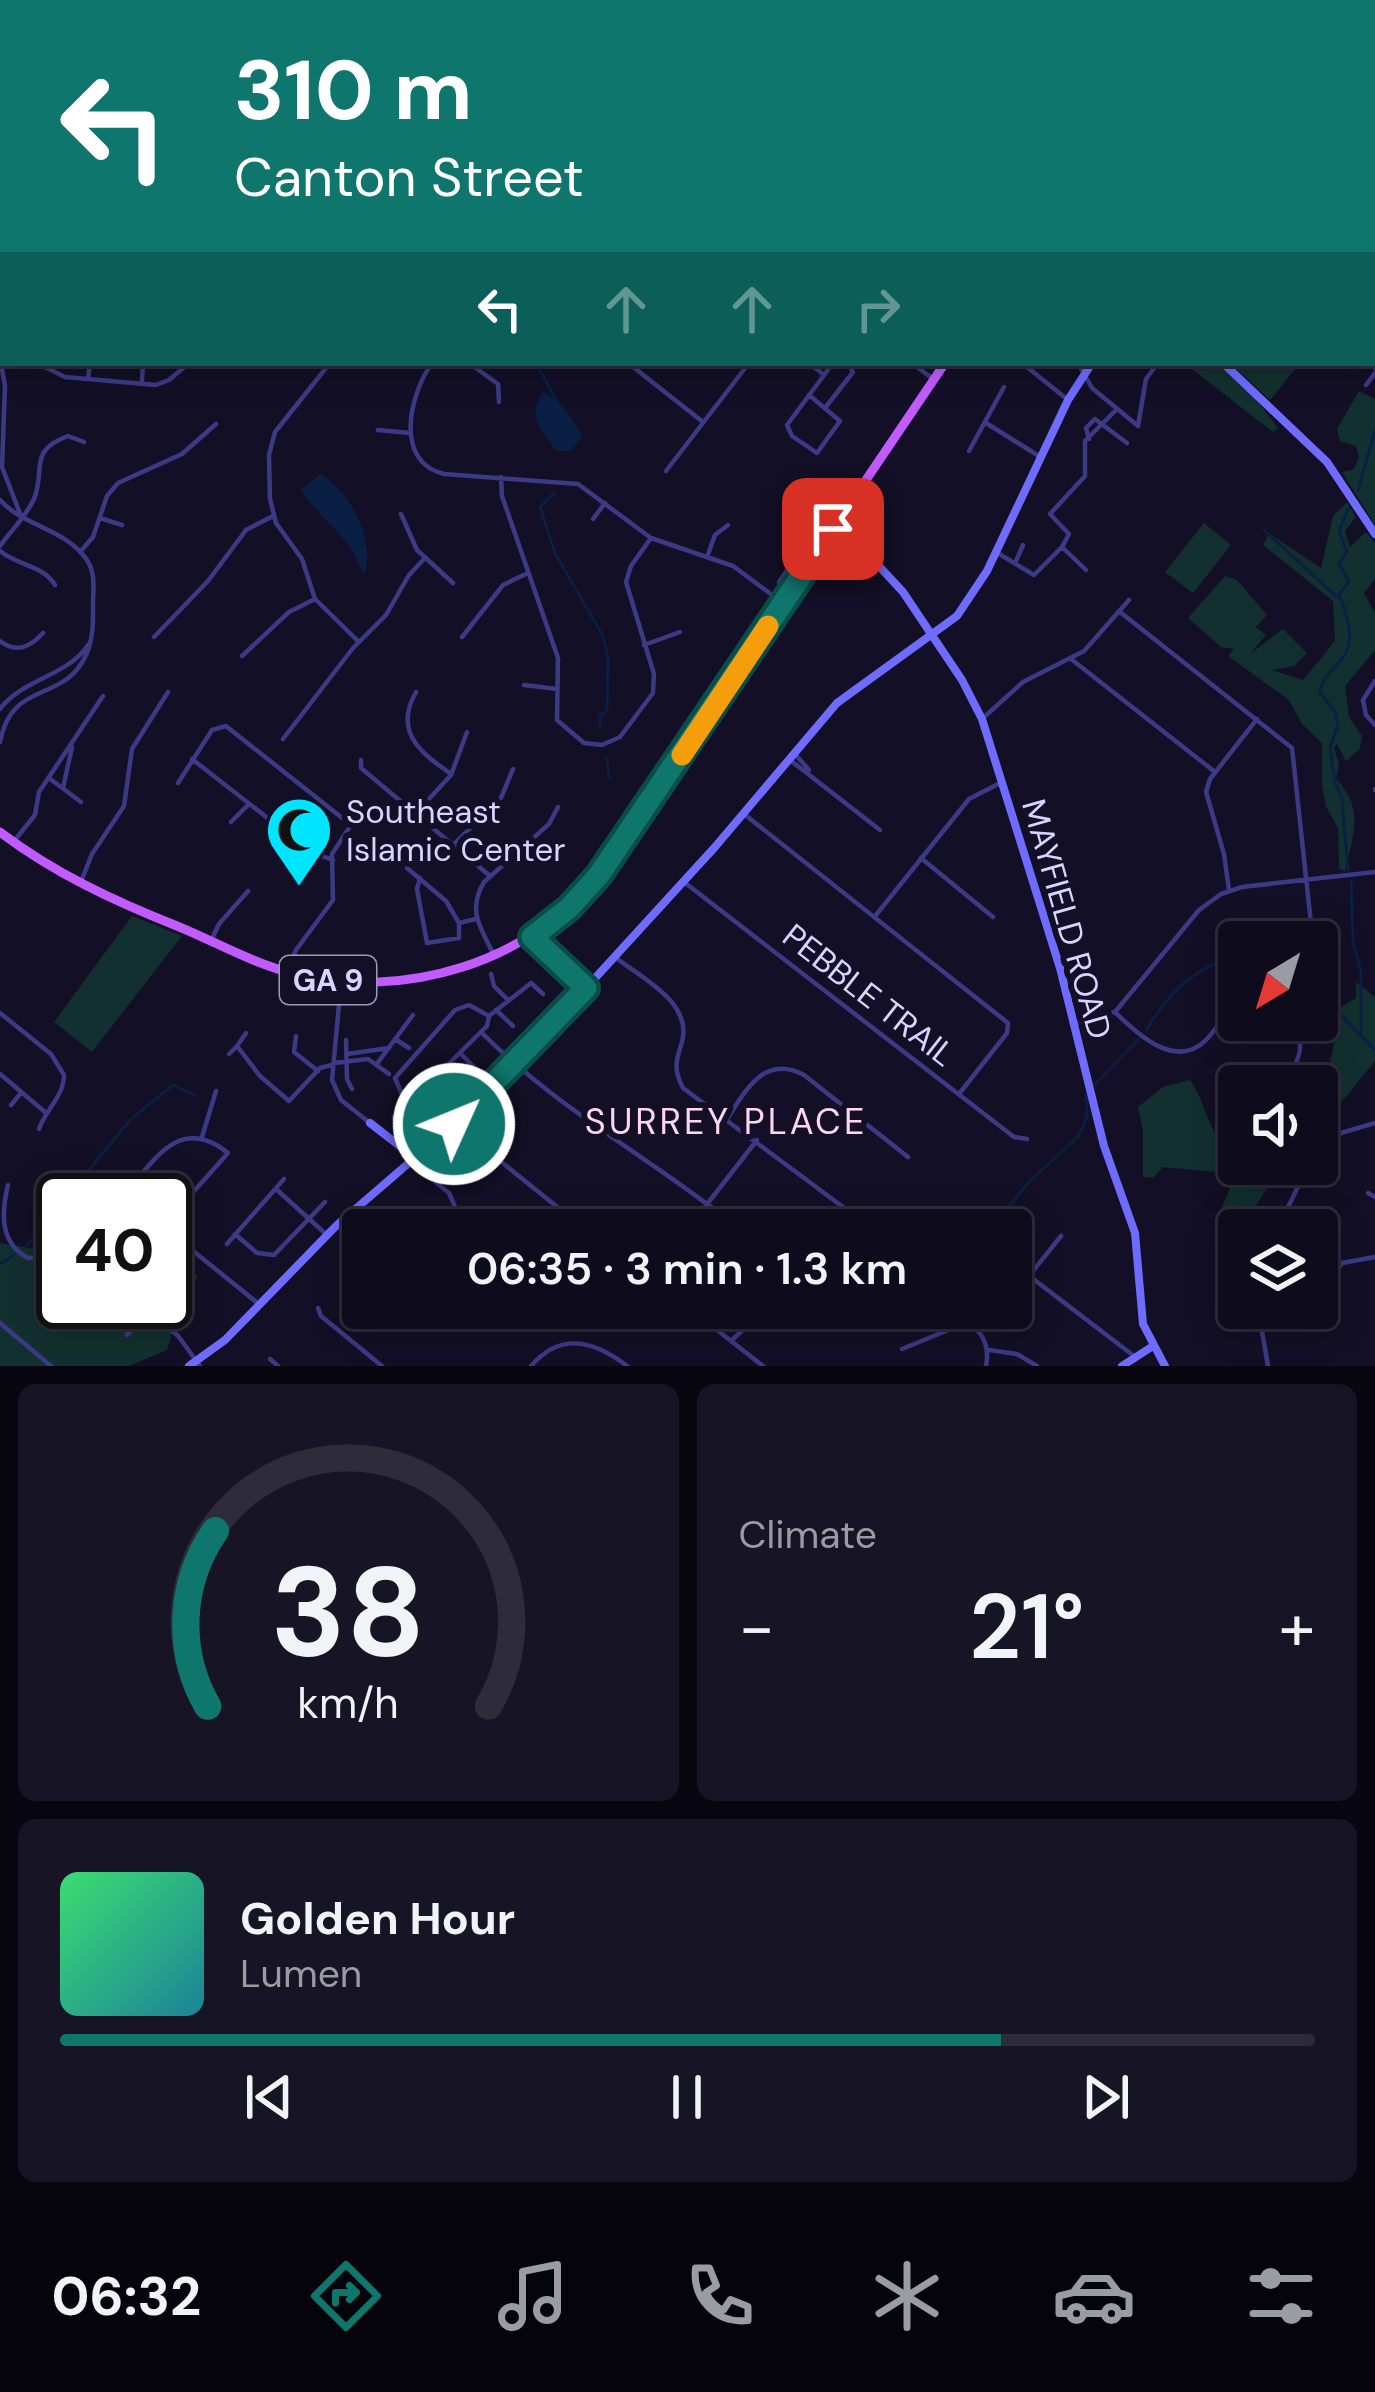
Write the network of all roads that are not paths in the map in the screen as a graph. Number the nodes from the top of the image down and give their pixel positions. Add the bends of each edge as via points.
1 (1, 366) edge
2 (42, 366) edge
3 (90, 366) edge
4 (143, 366) edge
5 (186, 366) edge
6 (328, 366) edge
7 (430, 366) edge
8 (474, 366) edge
9 (632, 366) edge
10 (747, 366) edge
11 (813, 366) edge
12 (831, 366) edge
13 (850, 366) edge
14 (916, 366) edge
15 (943, 366) edge
16 (1026, 366) edge
17 (1079, 366) edge
18 (1090, 366) edge
19 (1156, 366) edge
20 (1225, 366) edge
21 (1373, 368) edge
22 (824, 375) junction
23 (1084, 376) junction
24 (88, 379) junction
25 (933, 380) junction
26 (141, 384) junction
27 (1366, 385) dead end
28 (1004, 387) dead end
29 (808, 395) junction
30 (1068, 400) junction
31 (3, 402) junction
32 (499, 402) dead end
33 (825, 408) junction
34 (1117, 409) junction
35 (0, 412) edge
36 (704, 422) junction
37 (985, 422) junction
38 (216, 424) dead end
39 (1104, 424) junction
40 (378, 430) dead end
41 (410, 434) junction
42 (0, 440) edge
43 (84, 442) dead end
44 (1127, 442) dead end
45 (969, 451) dead end
46 (1042, 458) junction
47 (666, 471) dead end
48 (501, 477) junction
49 (0, 500) edge
50 (605, 503) junction
51 (843, 513) junction
52 (401, 514) dead end
53 (21, 516) junction
54 (273, 516) junction
55 (100, 518) junction
56 (593, 519) dead end
57 (122, 525) dead end
58 (728, 525) dead end
59 (833, 529) junction
60 (1375, 534) edge
61 (651, 538) junction
62 (848, 539) junction
63 (1023, 544) dead end
64 (1062, 547) junction
65 (0, 549) edge
66 (80, 552) junction
67 (996, 552) junction
68 (706, 557) junction
69 (424, 559) junction
70 (1016, 561) junction
71 (788, 569) junction
72 (1086, 570) dead end
73 (528, 573) junction
74 (800, 578) junction
75 (779, 582) dead end
76 (453, 583) dead end
77 (55, 585) dead end
78 (315, 599) junction
79 (1129, 600) dead end
80 (783, 603) junction
81 (1120, 612) junction
82 (680, 632) dead end
83 (44, 634) dead end
84 (933, 636) junction
85 (154, 637) dead end
86 (462, 637) dead end
87 (91, 640) junction
88 (0, 641) edge
89 (359, 642) junction
90 (644, 645) junction
91 (242, 656) dead end
92 (1071, 659) junction
93 (1375, 681) edge
94 (524, 685) dead end
95 (557, 689) junction
96 (168, 692) dead end
97 (416, 692) dead end
98 (103, 696) dead end
99 (0, 709) edge
100 (982, 719) junction
101 (1257, 719) junction
102 (1375, 725) edge
103 (467, 732) dead end
104 (283, 739) dead end
105 (74, 741) junction
106 (0, 742) edge
107 (792, 757) junction
108 (191, 759) junction
109 (361, 760) dead end
110 (513, 769) dead end
111 (1215, 772) junction
112 (451, 774) junction
113 (49, 778) junction
114 (178, 782) dead end
115 (1002, 782) junction
116 (63, 788) junction
117 (80, 802) dead end
118 (249, 804) junction
119 (558, 807) dead end
120 (416, 813) junction
121 (743, 814) junction
122 (230, 822) dead end
123 (0, 830) edge
124 (880, 830) dead end
125 (15, 840) junction
126 (453, 844) junction
127 (921, 858) junction
128 (39, 859) junction
129 (333, 860) junction
130 (407, 868) dead end
131 (1375, 872) edge
132 (490, 876) junction
133 (420, 878) junction
134 (1306, 880) junction
135 (684, 882) junction
136 (80, 883) junction
137 (1229, 890) junction
138 (248, 891) dead end
139 (874, 917) junction
140 (993, 917) dead end
141 (476, 919) junction
142 (1311, 921) edge
143 (459, 923) junction
144 (212, 937) junction
145 (532, 937) junction
146 (495, 956) junction
147 (615, 957) junction
148 (287, 972) junction
149 (491, 974) dead end
150 (341, 981) junction
151 (586, 988) junction
152 (543, 994) dead end
153 (508, 1000) junction
154 (496, 1010) junction
155 (1115, 1012) junction
156 (0, 1013) edge
157 (413, 1016) dead end
158 (489, 1016) junction
159 (1075, 1024) junction
160 (513, 1026) dead end
161 (1218, 1027) edge
162 (481, 1032) junction
163 (246, 1033) dead end
164 (296, 1036) dead end
165 (395, 1039) junction
166 (346, 1040) dead end
167 (237, 1046) junction
168 (389, 1048) junction
169 (409, 1048) dead end
170 (460, 1053) junction
171 (230, 1054) dead end
172 (346, 1059) junction
173 (332, 1064) junction
174 (376, 1065) junction
175 (514, 1065) junction
176 (473, 1066) dead end
177 (443, 1069) junction
178 (318, 1071) junction
179 (0, 1074) edge
180 (389, 1074) dead end
181 (457, 1084) dead end
182 (352, 1089) dead end
183 (215, 1090) dead end
184 (21, 1093) junction
185 (958, 1094) junction
186 (409, 1099) junction
187 (11, 1105) dead end
188 (45, 1112) junction
189 (1375, 1112) edge
190 (421, 1114) dead end
191 (727, 1119) junction
192 (370, 1123) joint
193 (1374, 1123) edge
194 (454, 1124) junction
195 (39, 1129) dead end
196 (405, 1131) dead end
197 (1338, 1135) edge
198 (1027, 1138) dead end
199 (201, 1139) junction
200 (757, 1140) junction
201 (908, 1156) dead end
202 (412, 1159) junction
203 (142, 1173) edge
204 (284, 1179) dead end
205 (8, 1185) dead end
206 (276, 1189) junction
207 (192, 1190) edge
208 (325, 1202) dead end
209 (708, 1204) junction
210 (456, 1209) edge
211 (560, 1209) edge
212 (704, 1209) edge
213 (714, 1209) edge
214 (846, 1209) edge
215 (310, 1219) junction
216 (235, 1234) junction
217 (327, 1235) junction
218 (1060, 1236) dead end
219 (227, 1244) dead end
220 (192, 1250) edge
221 (1375, 1257) edge
222 (36, 1259) edge
223 (1338, 1261) edge
224 (1342, 1263) junction
225 (1338, 1271) edge
226 (1032, 1272) edge
227 (1032, 1278) edge
228 (260, 1305) junction
229 (318, 1309) dead end
230 (0, 1323) edge
231 (132, 1329) edge
232 (170, 1329) edge
233 (716, 1329) edge
234 (744, 1329) edge
235 (948, 1329) edge
236 (975, 1329) edge
237 (1262, 1329) edge
238 (127, 1335) dead end
239 (731, 1341) junction
240 (1153, 1346) junction
241 (902, 1348) dead end
242 (989, 1350) junction
243 (1134, 1356) junction
244 (269, 1359) dead end
245 (195, 1364) edge
246 (51, 1366) edge
247 (278, 1366) edge
248 (382, 1366) edge
249 (531, 1366) edge
250 (627, 1366) edge
251 (763, 1366) edge
252 (986, 1366) edge
253 (1036, 1366) edge
254 (1122, 1366) edge
255 (1165, 1366) edge
256 (1268, 1366) edge

1 - 31 street
2 - 24 street
3 - 24 street
4 - 26 street
5 - 26 street via 164,384
6 - 54 street via 271,443
7 - 41 street
8 - 32 street via 501,381
9 - 36 street
10 - 36 street
11 - 22 street
12 - 22 street
13 - 33 street via 854,372
14 - 25 street
15 - 25 main road, GA 9
16 - 30 street
17 - 23 street
18 - 23 street
19 - 34 street via 1138,426
20 - 60 street via 1327,462
21 - 27 street
22 - 29 street
23 - 30 street
23 - 34 street
24 - 26 street
25 - 51 main road, GA 9
28 - 37 street
29 - 33 street
29 - 33 street via 786,428 813,452 841,424
30 - 46 street
31 - 35 street
31 - 42 street
34 - 39 street
36 - 47 street
37 - 45 street
37 - 46 street
38 - 55 street via 182,454 118,483
39 - 44 street
39 - 64 street via 1082,448 1085,476 1050,514 1069,534
40 - 41 street
41 - 48 street via 415,455 431,470
42 - 53 street via 4,479
43 - 53 street via 68,436 47,448 36,494
46 - 67 street
48 - 50 street via 573,482
48 - 73 street
49 - 53 street
50 - 56 street
50 - 61 street
51 - 59 main road, GA 9
51 - 62 main road
52 - 69 street
53 - 65 street
53 - 66 street
54 - 78 street via 302,559
54 - 85 street via 246,530
55 - 57 street
55 - 66 street
58 - 68 street
59 - 62 street, MAYFIELD ROAD
59 - 71 street via 819,524
59 - 74 main road, GA 9
61 - 68 street
61 - 90 street via 626,582
62 - 84 street, MAYFIELD ROAD via 890,576
63 - 70 street
64 - 70 street via 1034,575
64 - 72 street
65 - 77 street
66 - 87 street via 94,579
67 - 70 street
67 - 84 street via 967,604
68 - 80 street via 733,566
69 - 76 street
69 - 89 street
71 - 74 street
71 - 75 street
73 - 86 street via 503,585
73 - 95 street via 557,658
74 - 80 main road, GA 9
78 - 89 street
78 - 91 street
79 - 81 street
80 - 145 main road, GA 9 via 599,875
81 - 92 street
81 - 101 street
82 - 90 street
83 - 88 street via 23,649
84 - 100 street, MAYFIELD ROAD
84 - 107 street via 837,703
87 - 99 street via 77,659
87 - 106 street via 70,676 10,712
89 - 104 street
90 - 95 street via 652,693 613,741 589,745 567,733 555,716
92 - 100 street via 1023,682
92 - 111 street
93 - 102 street via 1363,700
94 - 95 street
96 - 136 street via 132,749 124,806
97 - 112 street via 407,710 413,741
98 - 105 street
100 - 115 street, MAYFIELD ROAD
101 - 111 street
101 - 134 street via 1295,756
103 - 112 street
105 - 113 street
105 - 116 street
107 - 121 street
107 - 124 street
108 - 114 street
108 - 118 street
108 - 129 street via 212,730 226,726 352,825
109 - 120 street
110 - 126 street via 501,798
111 - 137 street via 1206,799
112 - 120 street
113 - 116 street
113 - 125 street
115 - 127 street via 969,799
115 - 159 street, MAYFIELD ROAD
116 - 117 street
118 - 122 street
118 - 129 street
119 - 132 street
120 - 126 street
121 - 135 street
121 - 139 street
123 - 125 main road, GA 9
123 - 128 main road, GA 9
125 - 128 main road, GA 9
126 - 132 street
127 - 139 street
127 - 140 street
128 - 136 main road, GA 9
129 - 148 street via 333,900
130 - 133 street
131 - 134 street
132 - 141 street via 478,892
133 - 143 street
133 - 143 street via 427,943 459,938
134 - 137 street
134 - 142 street
135 - 147 street
135 - 185 street, PEBBLE TRAIL
136 - 144 main road, GA 9
137 - 155 street via 1199,910
138 - 144 street
139 - 185 street via 1008,1024
141 - 143 street
141 - 146 street
144 - 148 main road, GA 9
145 - 146 main road, GA 9
145 - 151 street
146 - 150 main road, GA 9 via 440,974
147 - 151 street
147 - 191 street via 677,1008 684,1028 679,1080
148 - 150 main road, GA 9
149 - 153 street
150 - 173 street
151 - 175 street
152 - 153 street via 531,982
153 - 154 street
154 - 158 street
154 - 160 street
155 - 159 street
155 - 161 street via 1157,1046 1183,1052
156 - 188 street via 62,1069 63,1087
157 - 165 street
158 - 162 street
158 - 186 street via 470,1005 455,1010 395,1078
159 - 240 street, MAYFIELD ROAD via 1135,1233 1143,1324
162 - 170 street
162 - 175 street
163 - 167 street
164 - 178 street via 294,1052
165 - 168 street
165 - 169 street
166 - 172 street
167 - 171 street
167 - 178 street via 289,1101
168 - 172 street
168 - 174 street
170 - 176 street
170 - 177 street
172 - 173 street
172 - 174 street
172 - 182 street
173 - 178 street
173 - 192 street via 340,1100
174 - 180 street
175 - 194 street
175 - 209 street
177 - 181 street
177 - 186 street
179 - 184 street
183 - 199 street
184 - 187 street
184 - 188 street
185 - 198 street, PEBBLE TRAIL
186 - 190 street
186 - 196 street via 394,1117
188 - 195 street
189 - 193 street
191 - 200 street
191 - 201 street via 758,1076 789,1069
192 - 202 street
193 - 197 street
194 - 202 street
194 - 211 street
199 - 203 street via 164,1147
199 - 207 street via 228,1153
200 - 209 street
200 - 214 street
202 - 210 street
202 - 217 street
204 - 206 street
205 - 222 street via 1,1223 16,1252
206 - 215 street
206 - 216 street
208 - 215 street
209 - 212 street
209 - 213 street
215 - 216 street via 268,1256
215 - 217 street
216 - 219 street
217 - 228 street
218 - 226 street
220 - 228 street
221 - 224 street
223 - 224 street
224 - 225 street
227 - 243 street
228 - 245 street
229 - 248 street
230 - 246 street
231 - 238 street
232 - 245 street
233 - 239 street
234 - 239 street
235 - 241 street
236 - 242 street
237 - 256 street
239 - 251 street
240 - 243 street
240 - 255 street, MAYFIELD ROAD
242 - 252 street
242 - 253 street
243 - 254 street
244 - 247 street
249 - 250 street via 575,1342 596,1345

